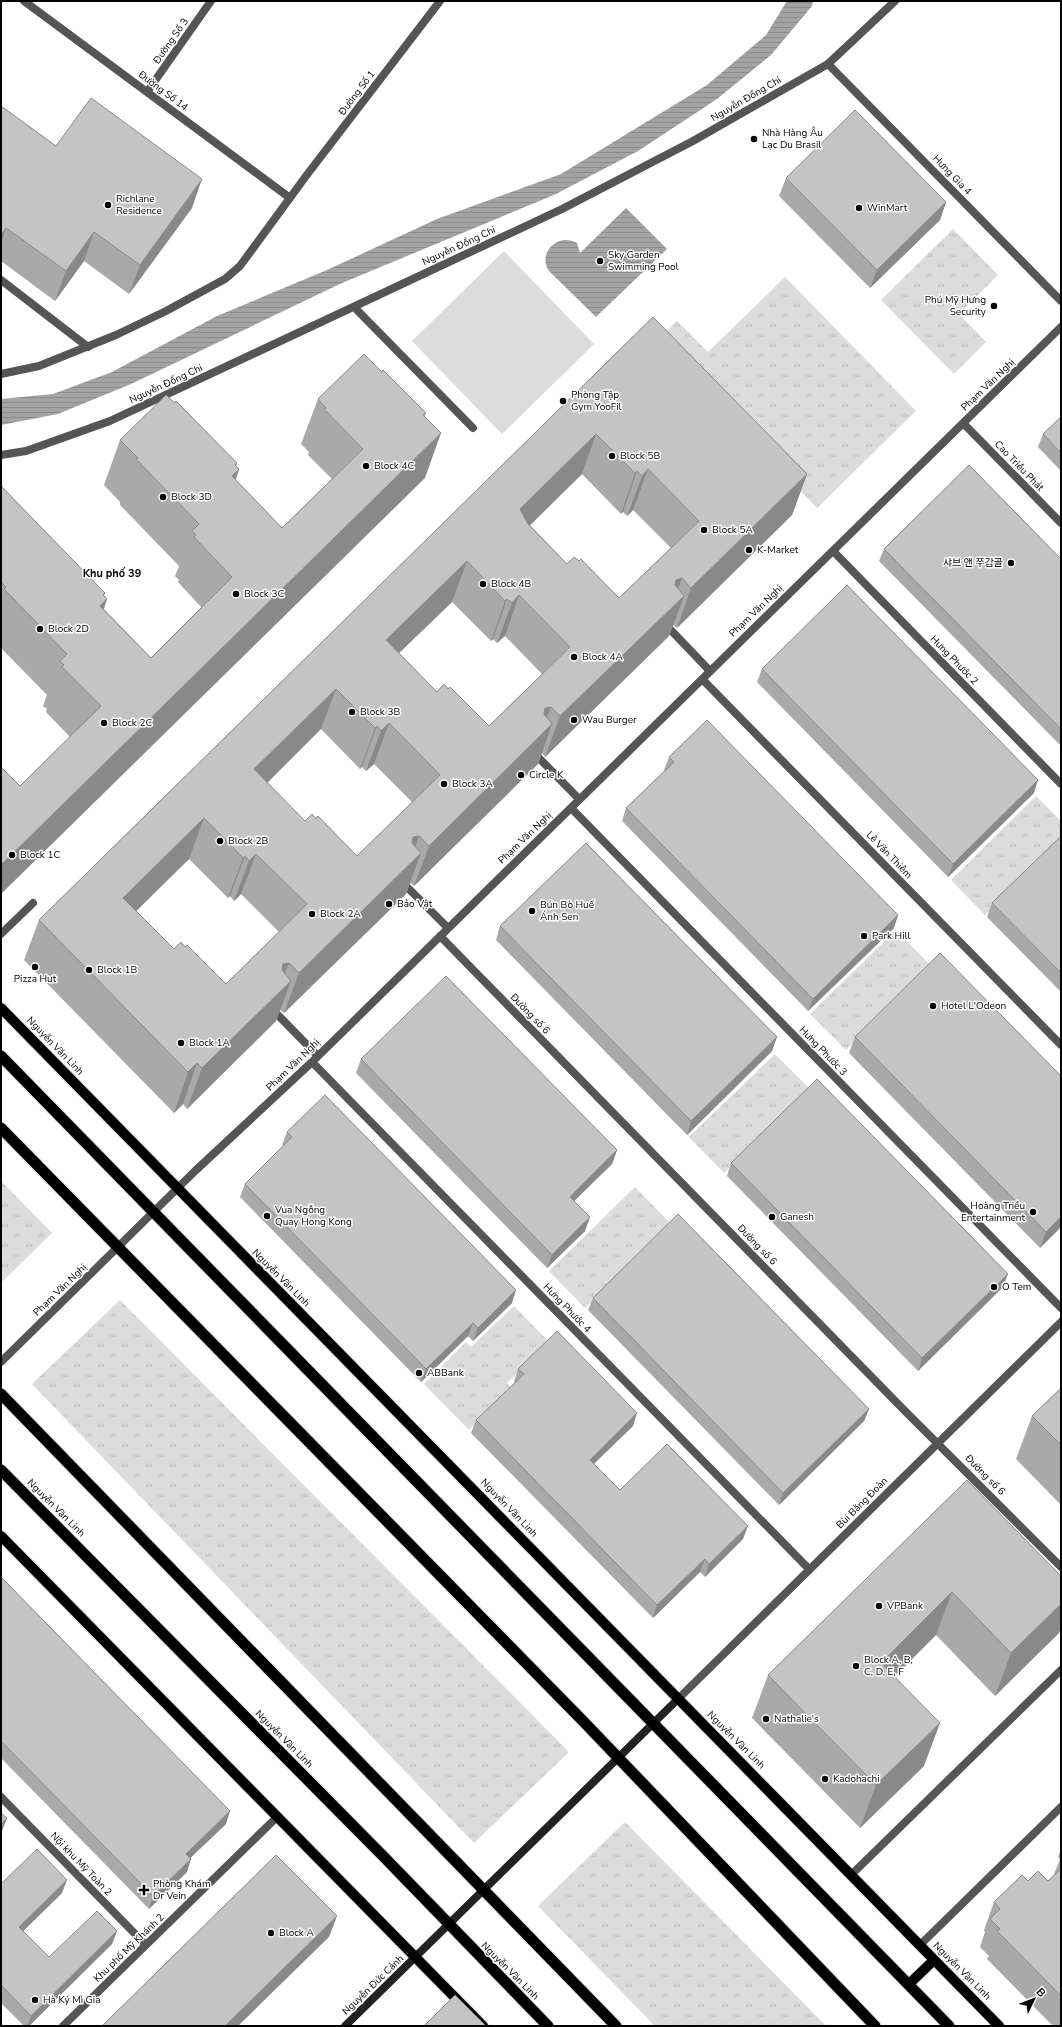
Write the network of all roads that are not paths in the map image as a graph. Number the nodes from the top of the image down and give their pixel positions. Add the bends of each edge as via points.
1 (24, 1) edge
2 (211, 1) edge
3 (440, 1) edge
4 (895, 1) edge
5 (828, 64) junction
6 (147, 92) junction
7 (290, 198) junction
8 (1, 280) edge
9 (1061, 301) edge
10 (354, 307) junction
11 (1061, 327) edge
12 (88, 347) junction
13 (1, 374) edge
14 (963, 423) junction
15 (473, 428) dead end
16 (1, 455) edge
17 (1061, 523) edge
18 (832, 551) junction
19 (665, 624) edge
20 (710, 670) junction
21 (702, 679) junction
22 (534, 753) edge
23 (1061, 784) edge
24 (579, 799) junction
25 (571, 808) junction
26 (402, 882) edge
27 (33, 903) dead end
28 (448, 928) junction
29 (1, 934) edge
30 (440, 936) junction
31 (1, 1008) edge
32 (272, 1009) edge
33 (1061, 1045) edge
34 (1, 1056) edge
35 (318, 1056) junction
36 (312, 1062) junction
37 (1, 1128) edge
38 (178, 1189) junction
39 (154, 1212) junction
40 (118, 1247) junction
41 (1061, 1308) edge
42 (1061, 1322) edge
43 (1, 1362) edge
44 (1, 1394) edge
45 (938, 1443) junction
46 (1, 1470) edge
47 (1, 1536) edge
48 (1061, 1567) edge
49 (809, 1569) junction
50 (1061, 1670) edge
51 (678, 1699) junction
52 (653, 1723) junction
53 (617, 1759) junction
54 (1, 1796) edge
55 (1061, 1807) edge
56 (277, 1817) junction
57 (851, 1875) junction
58 (483, 1890) junction
59 (448, 1925) junction
60 (146, 1945) junction
61 (920, 1945) junction
62 (415, 1957) junction
63 (934, 1960) junction
64 (909, 1984) junction
65 (63, 2026) edge
66 (345, 2026) edge
67 (483, 2026) edge
68 (548, 2026) edge
69 (616, 2026) edge
70 (875, 2026) edge
71 (949, 2026) edge
72 (999, 2026) edge

1 - 6 street, Đường Số 14
2 - 6 street, Đường Số 3
3 - 7 street, Đường Số 1
4 - 5 street, Nguyễn Đổng Chi
5 - 9 street, Hưng Gia 4
5 - 10 street, Nguyễn Đổng Chi via 693,141 562,209
6 - 7 street, Đường Số 14
7 - 12 street, Đường Số 1 via 240,266 225,279 166,312
8 - 12 street
10 - 15 street
10 - 16 street, Nguyễn Đổng Chi via 110,421 26,451
11 - 14 street, Phạm Văn Nghị
12 - 13 street, Đường Số 1 via 39,366
14 - 17 street, Cao Triều Phát
14 - 18 street, Phạm Văn Nghị
18 - 20 street, Phạm Văn Nghị
18 - 23 street, Hưng Phước 2
19 - 20 street
20 - 21 street, Phạm Văn Nghị
21 - 24 street, Phạm Văn Nghị
21 - 33 street, Lê Văn Thiêm
22 - 24 street
24 - 25 street, Phạm Văn Nghị
25 - 28 street, Phạm Văn Nghị
25 - 41 street, Hưng Phước 3
26 - 28 street
27 - 29 street
28 - 30 street, Phạm Văn Nghị
30 - 35 street, Phạm Văn Nghị
30 - 45 street, Đường số 6
31 - 38 main road, Nguyễn Văn Linh
32 - 35 street
34 - 39 highway
35 - 36 street, Phạm Văn Nghị
36 - 38 street, Phạm Văn Nghị
36 - 49 street, Hưng Phước 4
37 - 40 highway
38 - 39 street, Phạm Văn Nghị
38 - 51 main road, Nguyễn Văn Linh
39 - 40 street, Phạm Văn Nghị
39 - 52 highway
40 - 43 street, Phạm Văn Nghị
40 - 53 highway
42 - 45 street, Bùi Bằng Đoàn
44 - 58 highway
45 - 48 street, Đường số 6
45 - 49 street, Bùi Bằng Đoàn
46 - 59 highway, Nguyễn Văn Linh via 380,1852
47 - 56 main road
49 - 51 street, Bùi Bằng Đoàn
50 - 57 street
51 - 52 main road, Nguyễn Đức Cảnh
51 - 57 main road, Nguyễn Văn Linh
52 - 53 main road, Nguyễn Đức Cảnh
52 - 64 highway
53 - 58 main road, Nguyễn Đức Cảnh
53 - 70 highway
54 - 60 street, Nội khu Mỹ Toàn 2
55 - 61 street
56 - 60 street, Khu phố Mỹ Khánh 2
56 - 62 main road
57 - 61 main road, Nguyễn Văn Linh
58 - 59 main road, Nguyễn Đức Cảnh
58 - 69 highway
59 - 62 main road, Nguyễn Đức Cảnh
59 - 68 highway, Nguyễn Văn Linh
60 - 65 street, Khu phố Mỹ Khánh 2
61 - 63 main road, Nguyễn Văn Linh
62 - 66 main road, Nguyễn Đức Cảnh
62 - 67 main road
63 - 64 main road
63 - 72 main road, Nguyễn Văn Linh
64 - 71 highway

